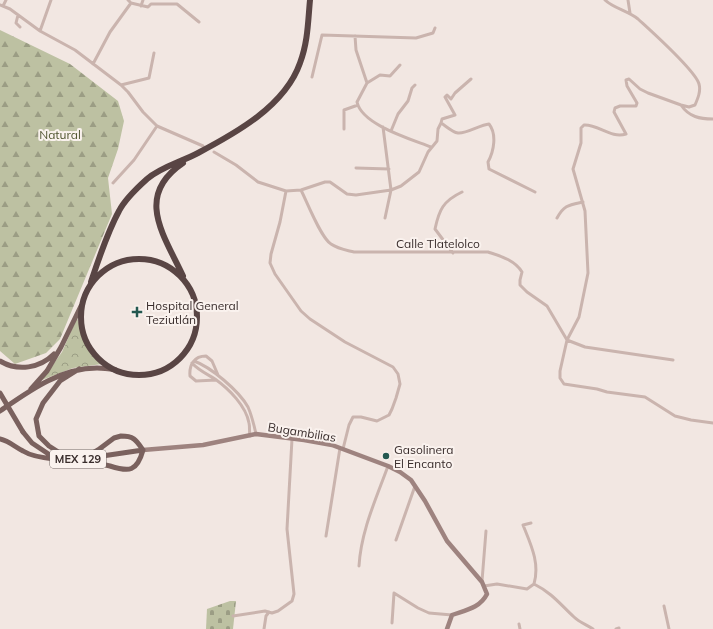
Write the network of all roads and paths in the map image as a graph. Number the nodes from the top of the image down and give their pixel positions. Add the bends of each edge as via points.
1 (6, 0) edge
2 (51, 0) edge
3 (143, 0) edge
4 (178, 0) edge
5 (310, 0) edge
6 (604, 0) edge
7 (628, 0) edge
8 (129, 1) edge
9 (177, 4) junction
10 (2, 5) edge
11 (141, 6) junction
12 (630, 13) junction
13 (18, 15) junction
14 (199, 22) dead end
15 (20, 27) dead end
16 (435, 28) dead end
17 (40, 31) junction
18 (355, 36) junction
19 (154, 53) dead end
20 (93, 64) junction
21 (400, 65) dead end
22 (312, 77) dead end
23 (471, 79) dead end
24 (367, 83) junction
25 (415, 84) dead end
26 (121, 85) junction
27 (358, 105) junction
28 (681, 105) junction
29 (713, 119) edge
30 (441, 123) junction
31 (158, 126) junction
32 (383, 127) junction
33 (344, 129) dead end
34 (391, 131) junction
35 (203, 146) dead end
36 (431, 147) junction
37 (214, 152) dead end
38 (196, 154) junction
39 (356, 168) dead end
40 (389, 170) junction
41 (113, 183) dead end
42 (301, 190) junction
43 (391, 190) junction
44 (286, 191) junction
45 (462, 192) dead end
46 (536, 192) dead end
47 (583, 202) junction
48 (385, 218) dead end
49 (557, 218) dead end
50 (453, 253) junction
51 (91, 282) junction
52 (186, 283) junction
53 (81, 306) junction
54 (567, 340) junction
55 (61, 347) junction
56 (673, 360) dead end
57 (0, 361) edge
58 (193, 362) junction
59 (80, 369) junction
60 (116, 370) junction
61 (219, 376) junction
62 (216, 380) junction
63 (29, 391) junction
64 (0, 393) edge
65 (0, 411) edge
66 (713, 423) edge
67 (256, 434) junction
68 (250, 436) junction
69 (292, 438) junction
70 (0, 439) edge
71 (341, 448) junction
72 (143, 450) junction
73 (56, 459) junction
74 (75, 459) junction
75 (82, 459) junction
76 (388, 466) junction
77 (415, 486) junction
78 (531, 523) dead end
79 (486, 531) dead end
80 (326, 536) dead end
81 (396, 540) dead end
82 (359, 566) dead end
83 (483, 584) junction
84 (534, 584) junction
85 (664, 606) dead end
86 (269, 612) junction
87 (452, 615) junction
88 (233, 616) dead end
89 (392, 623) dead end
90 (519, 624) dead end
91 (619, 628) edge
92 (264, 629) edge
93 (447, 629) edge
94 (520, 629) edge
95 (593, 629) edge
96 (616, 629) edge
97 (669, 629) edge

1 - 10 street
2 - 17 street
3 - 11 street
4 - 9 street
5 - 38 highway via 307,38 293,79 255,119
6 - 12 street
7 - 12 street
8 - 11 street
8 - 20 street
9 - 11 street
9 - 14 street
10 - 13 street
12 - 28 street via 692,72 699,84 699,96 695,105
13 - 15 street via 16,23
13 - 17 street
16 - 18 street via 434,33 416,38
17 - 20 street via 75,50
18 - 22 street via 322,35
18 - 24 street via 356,50
19 - 26 street via 149,78
20 - 26 street
21 - 24 street via 390,76 380,75
23 - 30 street via 451,99 445,97 455,115 442,119
24 - 27 street via 357,102
25 - 34 street
26 - 31 street
27 - 32 street via 362,114
27 - 33 street via 344,110
28 - 29 street via 694,116
28 - 47 street via 648,93 626,80 637,103 636,106 620,106 615,108 614,112 626,134 616,135 589,124 581,128 581,143 573,169
30 - 36 street via 437,141
30 - 46 street via 457,133 489,124 493,129 494,140 492,155 488,162 489,170
31 - 35 street
31 - 41 street via 134,160
32 - 34 street
32 - 40 street
34 - 36 street
36 - 43 street via 419,172 401,186
37 - 44 street via 258,182
38 - 51 highway via 148,178 119,210
38 - 52 highway via 170,173 157,196 158,223
39 - 40 street
40 - 43 street
42 - 43 street via 325,182 330,182 347,194
42 - 44 street
42 - 50 street, Calle Tlatelolco via 323,234 329,243 338,248 354,252
43 - 48 street
44 - 71 street via 271,254 270,263 275,274 301,311 310,319 345,342 393,367 398,374 400,384 389,415 377,421 353,417
45 - 50 street via 439,211 435,230
47 - 49 street via 566,206
47 - 54 street via 588,273 579,317
50 - 54 street, Calle Tlatelolco via 488,252 505,258 519,267 522,272 520,285 546,306
51 - 52 highway via 97,275 116,264 134,260 151,261 174,270
51 - 53 highway
52 - 60 highway via 194,296 197,317 195,334 188,349 168,368 152,374 138,375
53 - 55 main road
53 - 60 highway via 82,331 88,345 107,366
54 - 56 street via 585,347
54 - 66 street via 560,371 560,378 564,384 645,397 675,416
55 - 57 main road via 49,359 35,366 11,366
55 - 63 main road via 47,370
58 - 61 street
58 - 61 street via 200,356 206,356 212,361
58 - 62 street via 195,367
58 - 62 street via 189,368 190,376 196,381
59 - 60 main road
59 - 63 main road via 63,374
59 - 74 main road via 60,381 43,403 36,419 39,436 48,446
61 - 67 street via 248,406
62 - 68 street via 244,409 249,422
63 - 65 main road
64 - 73 main road, MEX 129, bridge via 32,443
67 - 68 main road, Bugambilias
67 - 69 main road, Bugambilias
68 - 72 main road, Bugambilias via 203,445
69 - 71 main road, Bugambilias
69 - 86 street via 287,529 294,594 287,606
70 - 73 main road via 25,452
71 - 76 main road, Bugambilias
71 - 80 street
72 - 75 main road, MEX 129
72 - 75 main road via 130,436 121,436
72 - 75 main road via 140,461 131,469 121,470 84,462
73 - 74 main road, MEX 129
74 - 75 main road, MEX 129
76 - 77 main road, Bugambilias via 411,480
76 - 82 street via 365,529
77 - 81 street
77 - 83 main road, Bugambilias via 447,541
78 - 84 street via 522,525 534,550 537,576
79 - 83 street
83 - 84 street via 527,589
83 - 87 main road, Bugambilias via 487,594 483,601 475,607
84 - 95 street via 558,600 575,618
85 - 97 street
86 - 88 street
86 - 92 street
87 - 89 street via 429,613 394,593
87 - 93 main road
90 - 94 street
91 - 96 street

